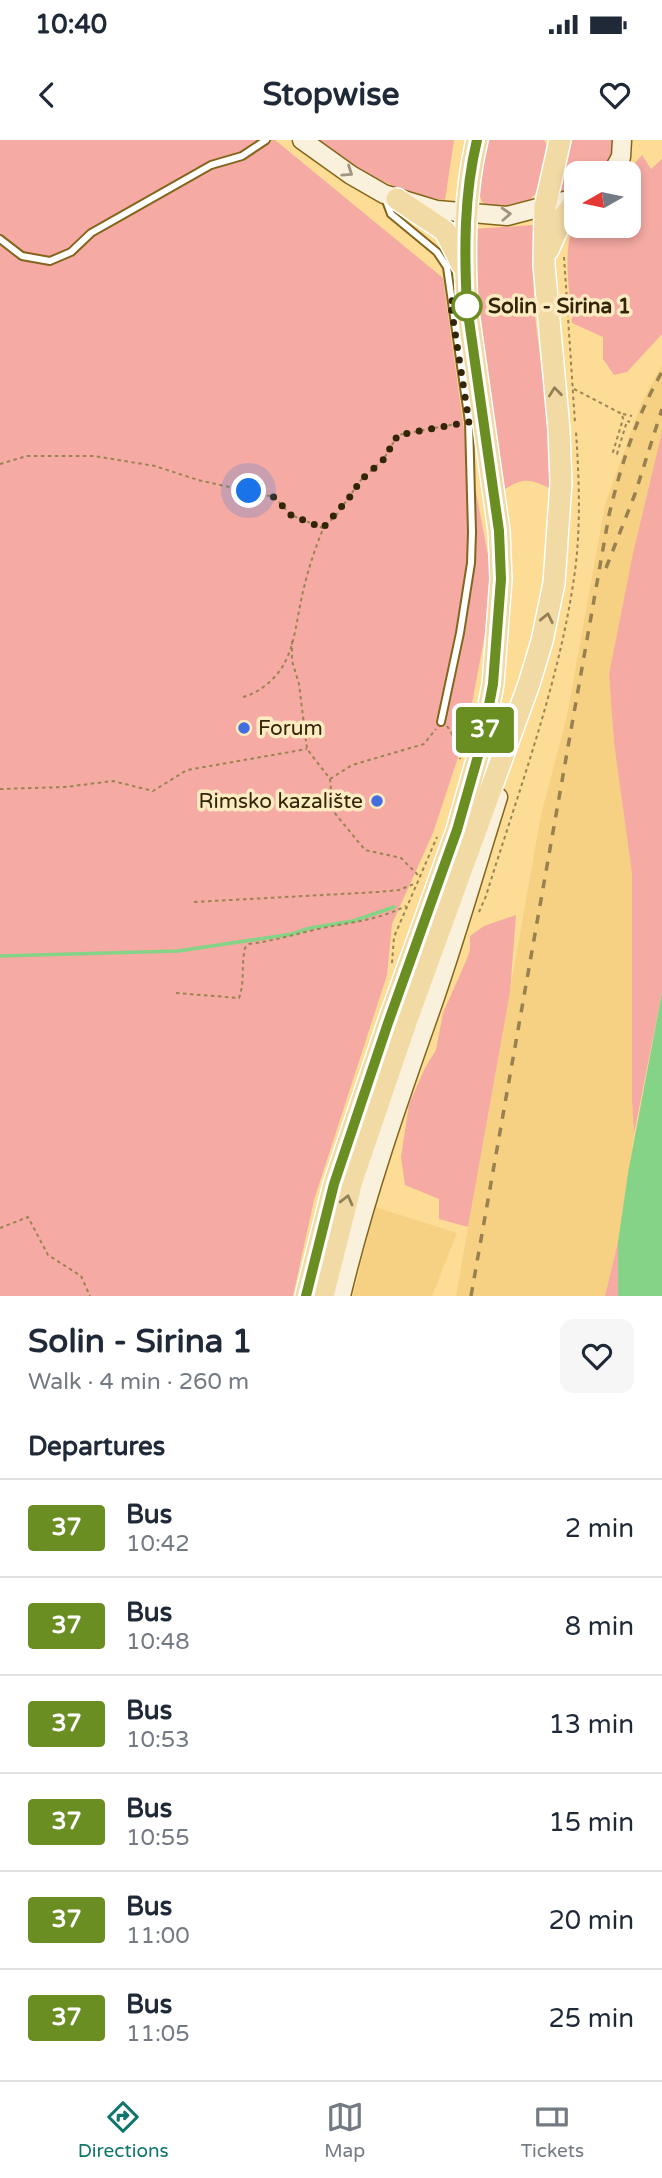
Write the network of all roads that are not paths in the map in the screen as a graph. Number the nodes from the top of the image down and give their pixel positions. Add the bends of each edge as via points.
1 (266, 140) edge
2 (302, 140) edge
3 (477, 140) edge
4 (622, 140) edge
5 (556, 146) edge
6 (619, 161) edge
7 (391, 196) junction
8 (564, 202) edge
9 (545, 206) junction
10 (467, 214) junction
11 (564, 216) edge
12 (0, 239) edge
13 (544, 265) junction
14 (465, 275) junction
15 (441, 722) road end
16 (500, 764) junction
17 (306, 1296) edge
18 (323, 1296) edge
19 (341, 1296) edge

1 - 12 lane via 242,156 211,164 50,261 22,256
2 -> 7 main road via 351,175
3 - 10 highway
4 - 6 main road
5 - 9 highway
7 - 10 main road
7 - 14 highway via 445,231
7 - 15 lane via 387,208 391,214 437,252 447,267 469,422 471,563
8 - 9 main road
10 -> 9 main road via 507,216
9 - 13 highway
10 - 14 highway
11 - 13 highway
16 -> 13 highway via 542,641 554,583 561,483
14 - 17 highway via 499,531 501,579 493,684 457,830 338,1172
18 -> 16 highway via 352,1181
16 - 19 main road via 502,784 365,1201

